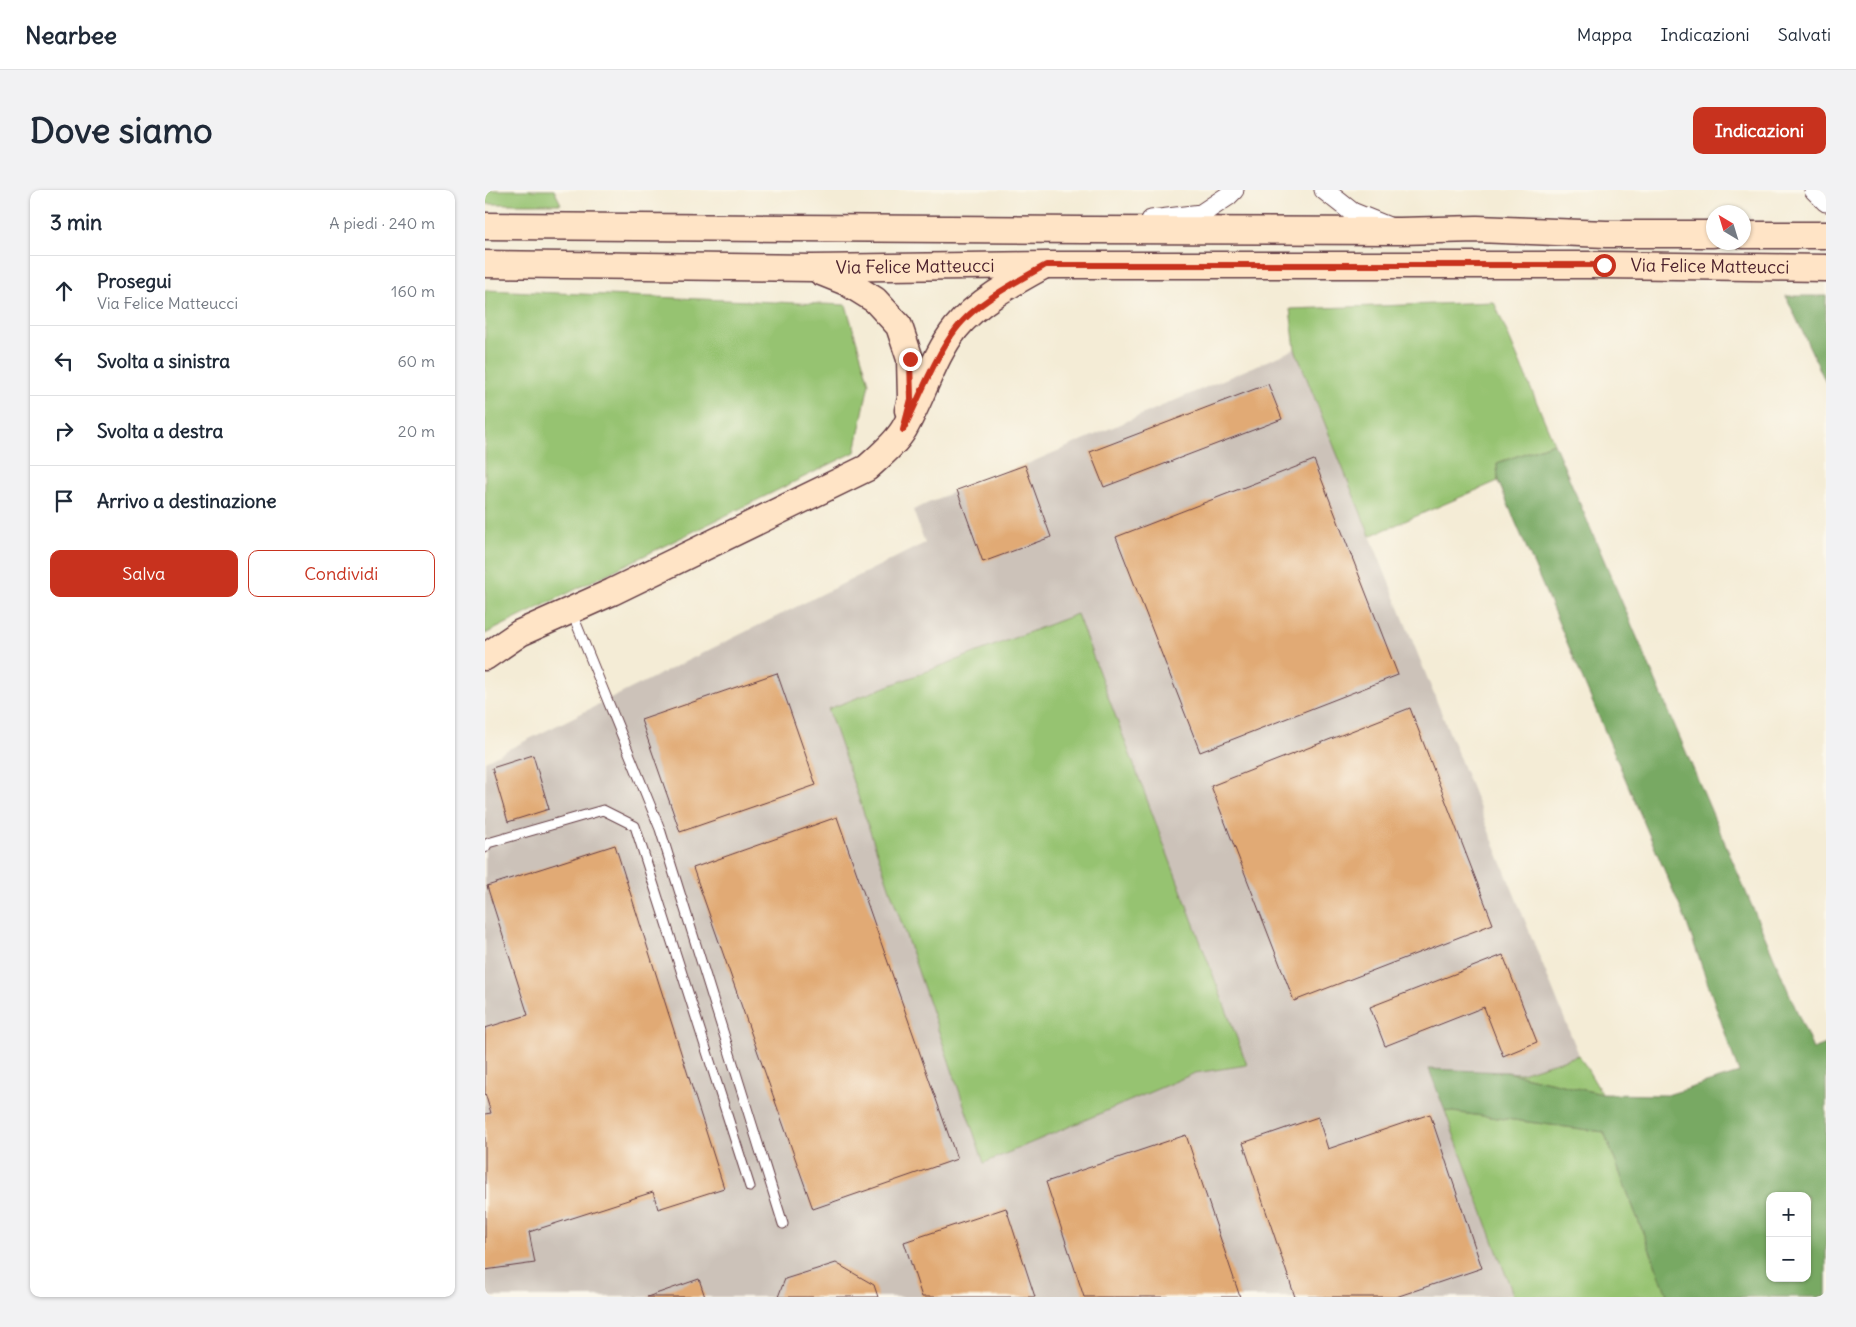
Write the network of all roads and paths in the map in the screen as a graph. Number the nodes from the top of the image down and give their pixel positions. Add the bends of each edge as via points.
1 (1234, 190) edge
2 (1324, 190) edge
3 (1814, 190) edge
4 (1826, 202) edge
5 (485, 226) edge
6 (1084, 230) junction
7 (1400, 231) junction
8 (1706, 234) edge
9 (1751, 235) edge
10 (1826, 235) edge
11 (485, 264) edge
12 (1046, 265) junction
13 (812, 268) junction
14 (1826, 268) edge
15 (903, 430) junction
16 (571, 610) junction
17 (485, 657) edge
18 (485, 848) edge
19 (750, 1187) dead end
20 (783, 1224) dead end

1 - 6 street via 1201,214
2 - 7 street via 1352,212
3 - 4 street
5 - 6 main road, Via Felice Matteucci
6 - 7 main road, Via Felice Matteucci
7 - 8 main road, Via Felice Matteucci via 1477,229
9 - 10 main road, Via Felice Matteucci
11 - 13 main road, Via Felice Matteucci
12 - 13 main road, Via Felice Matteucci
12 - 14 main road, Via Felice Matteucci
12 - 15 main road via 979,307 957,328 943,348
13 - 15 main road via 846,282 875,300 899,326 910,359 911,399
15 - 16 main road via 867,468
16 - 17 main road via 520,633
16 - 20 lane via 661,828
18 - 19 lane via 488,843 603,810 635,826

